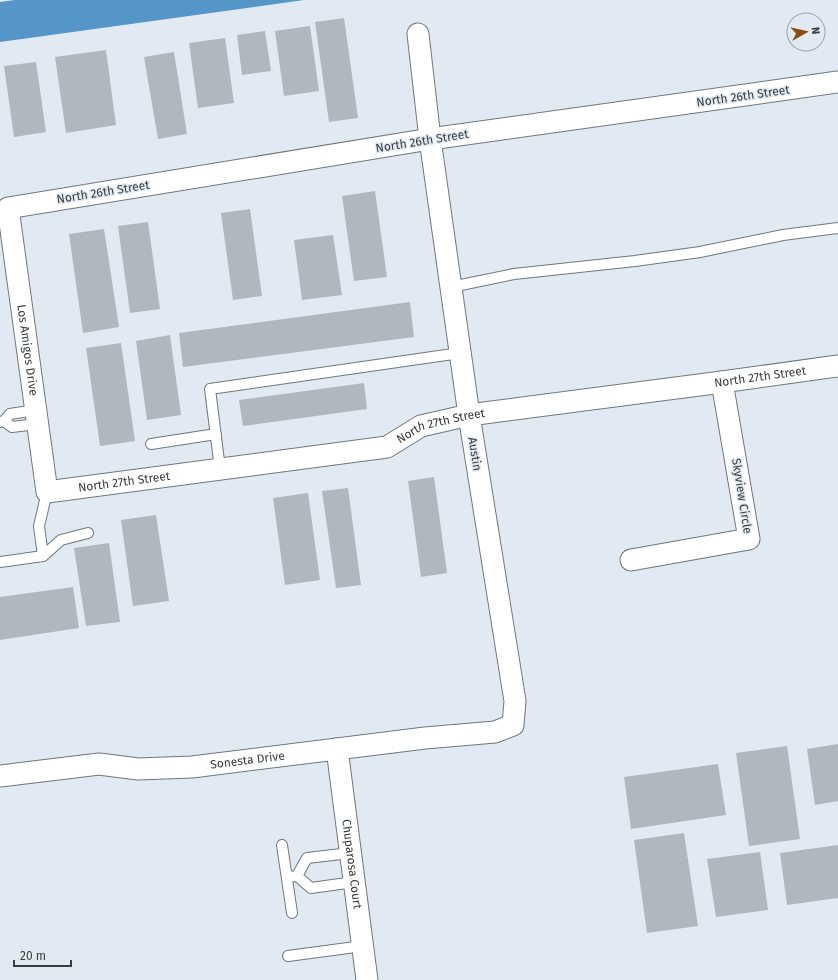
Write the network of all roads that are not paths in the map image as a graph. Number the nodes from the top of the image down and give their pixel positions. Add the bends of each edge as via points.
1 (418, 34) dead end
2 (838, 82) edge
3 (430, 139) junction
4 (6, 219) edge
5 (838, 228) edge
6 (451, 286) junction
7 (460, 353) junction
8 (838, 366) edge
9 (722, 382) junction
10 (469, 415) junction
11 (36, 417) junction
12 (2, 422) edge
13 (216, 434) junction
14 (151, 444) dead end
15 (220, 469) junction
16 (47, 492) junction
17 (88, 533) dead end
18 (44, 556) junction
19 (631, 560) dead end
20 (0, 562) edge
21 (495, 732) joint
22 (337, 749) junction
23 (0, 776) edge
24 (282, 845) dead end
25 (350, 853) junction
26 (292, 877) junction
27 (354, 882) junction
28 (292, 913) dead end
29 (362, 946) junction
30 (288, 956) dead end
31 (367, 980) edge

1 - 3 street, Austin
2 - 3 street, North 26th Street
3 - 4 street, North 26th Street
3 - 6 street, Austin
4 - 11 street, Los Amigos Drive
5 - 6 lane via 783,235 685,254 514,274
6 - 7 street, Austin
7 - 10 street, Austin
7 - 13 lane via 210,389
8 - 9 street, North 27th Street
9 - 10 street, North 27th Street
9 - 19 street, Skyview Circle via 749,539
10 - 15 street, North 27th Street via 421,426 387,447
10 - 21 street, Austin via 515,701 513,725
11 - 12 lane via 10,414
11 - 16 street, Los Amigos Drive
13 - 14 lane
13 - 15 lane
15 - 16 street, North 27th Street
16 - 18 lane via 39,526
17 - 18 lane via 61,540
18 - 20 lane
21 - 22 street, Sonesta Drive
22 - 23 street, Sonesta Drive via 192,767 138,769 99,764
22 - 25 street, Chuparosa Court
24 - 26 lane
25 - 26 lane via 307,858
25 - 27 street, Chuparosa Court
26 - 27 lane via 310,888
26 - 28 lane
27 - 29 street, Chuparosa Court
29 - 30 lane
29 - 31 street, Chuparosa Court

